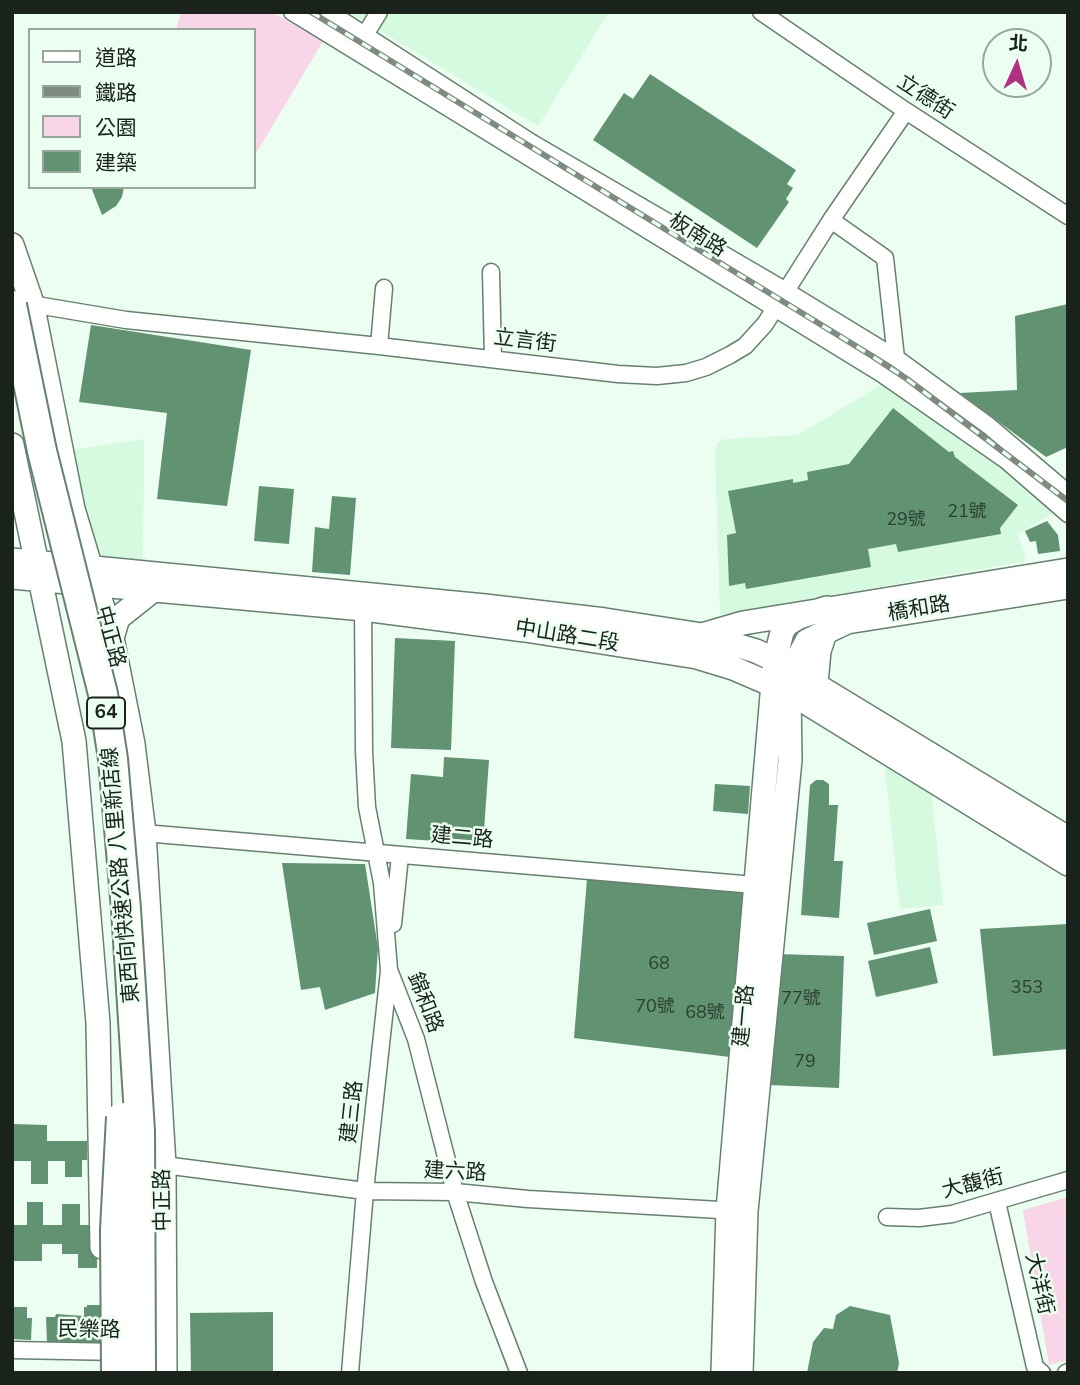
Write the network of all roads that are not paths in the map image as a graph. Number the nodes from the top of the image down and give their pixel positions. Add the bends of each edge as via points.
1 (292, 12) edge
2 (329, 12) edge
3 (379, 12) edge
4 (761, 12) edge
5 (365, 34) junction
6 (355, 51) junction
7 (906, 111) junction
8 (1068, 216) edge
9 (831, 220) junction
10 (12, 245) edge
11 (491, 272) dead end
12 (384, 288) dead end
13 (786, 291) junction
14 (19, 303) edge
15 (775, 308) junction
16 (379, 346) junction
17 (896, 358) junction
18 (493, 359) junction
19 (12, 370) edge
20 (12, 445) edge
21 (1068, 493) edge
22 (73, 509) junction
23 (20, 514) edge
24 (1068, 514) edge
25 (12, 560) edge
26 (1068, 570) edge
27 (39, 572) junction
28 (65, 574) junction
29 (12, 577) edge
30 (93, 577) junction
31 (1068, 587) edge
32 (152, 591) junction
33 (363, 601) junction
34 (826, 619) junction
35 (702, 635) junction
36 (112, 638) junction
37 (782, 680) junction
38 (816, 683) junction
39 (144, 833) junction
40 (1068, 838) edge
41 (377, 852) junction
42 (400, 856) junction
43 (1068, 864) edge
44 (766, 886) junction
45 (389, 970) junction
46 (131, 1124) junction
47 (164, 1165) junction
48 (1068, 1180) edge
49 (365, 1191) junction
50 (455, 1192) junction
51 (997, 1202) junction
52 (737, 1211) junction
53 (887, 1217) dead end
54 (12, 1350) edge
55 (108, 1366) edge
56 (147, 1367) edge
57 (350, 1373) edge
58 (519, 1373) edge
59 (723, 1373) edge
60 (741, 1373) edge
61 (1042, 1373) edge

1 - 6 street, 板南路
2 - 5 street, 板南路
3 - 5 street
4 - 7 street, 立德街
5 - 6 street
5 - 13 street, 板南路 via 533,143
6 - 15 street, 板南路
7 - 8 street, 立德街
7 - 9 street, 立言街
9 - 13 street, 立言街
9 - 17 street via 885,258
10 - 14 main road, 中正路
11 - 18 street
12 - 16 street
13 - 15 street, 立言街
13 - 17 street, 板南路
14 - 16 street, 立言街 via 126,320
14 - 22 main road, 中正路
14 - 46 highway, 東西向快速公路 八里新店線 / 64, bridge via 42,451 97,667 113,759 127,922
15 - 18 street, 立言街 via 745,346 686,373 618,374
15 - 24 street, 板南路 via 882,374 1007,461
16 - 18 street, 立言街
17 - 21 street, 板南路 via 989,426
19 - 46 highway, 東西向快速公路 八里新店線 / 64 via 92,739
20 - 23 main road via 21,488
22 - 28 main road
22 - 30 main road, 中正路
23 - 27 main road
23 - 28 main road
25 - 27 main road, 中山路二段
26 - 34 main road, 橋和路
27 - 28 main road, 中山路二段
27 - 29 main road, 中山路二段
27 - 55 main road via 74,741 97,1009
28 - 30 main road, 中山路二段
28 - 56 main road via 101,740 120,912
30 - 32 main road, 中山路二段
30 - 33 main road, 中山路二段
30 - 36 main road, 中正路
31 - 34 main road, 橋和路 via 847,622
32 - 33 main road, 中山路二段
32 - 36 main road via 118,618
33 - 35 main road, 中山路二段 via 605,620
33 - 37 main road, 中山路二段 via 697,657
33 - 41 street, 錦和路 via 364,762
34 - 35 main road, 橋和路 via 743,623
34 - 37 main road, 橋和路 via 799,617 786,625
34 - 38 main road
35 - 37 main road, 中山路二段
36 - 39 main road, 中正路 via 133,744
37 - 38 main road, 中山路二段
37 - 43 main road, 中山路二段 via 795,706 816,708
37 - 44 main road, 建一路 via 790,760
38 - 40 main road, 中山路二段
39 - 41 street, 建二路
39 - 47 main road, 中正路
41 - 42 street, 建二路
41 - 45 street, 錦和路
42 - 44 street, 建二路
42 - 45 street, 建三路
44 - 52 main road, 建一路
45 - 49 street, 建三路
45 - 50 street, 錦和路 via 416,1039
46 - 55 highway, bridge via 115,1228
46 - 56 highway, bridge via 153,1201
47 - 49 street, 建六路
47 - 56 main road, 中正路
48 - 51 street, 大馥街
49 - 50 street, 建六路
49 - 57 street, 建三路
50 - 52 street, 建六路
50 - 58 street, 錦和路
51 - 53 street, 大馥街 via 952,1214
51 - 61 street, 大洋街 via 1035,1367
52 - 59 main road, 建一路
52 - 60 main road, 建一路
54 - 55 street, 民樂路
55 - 56 street, 民樂路

